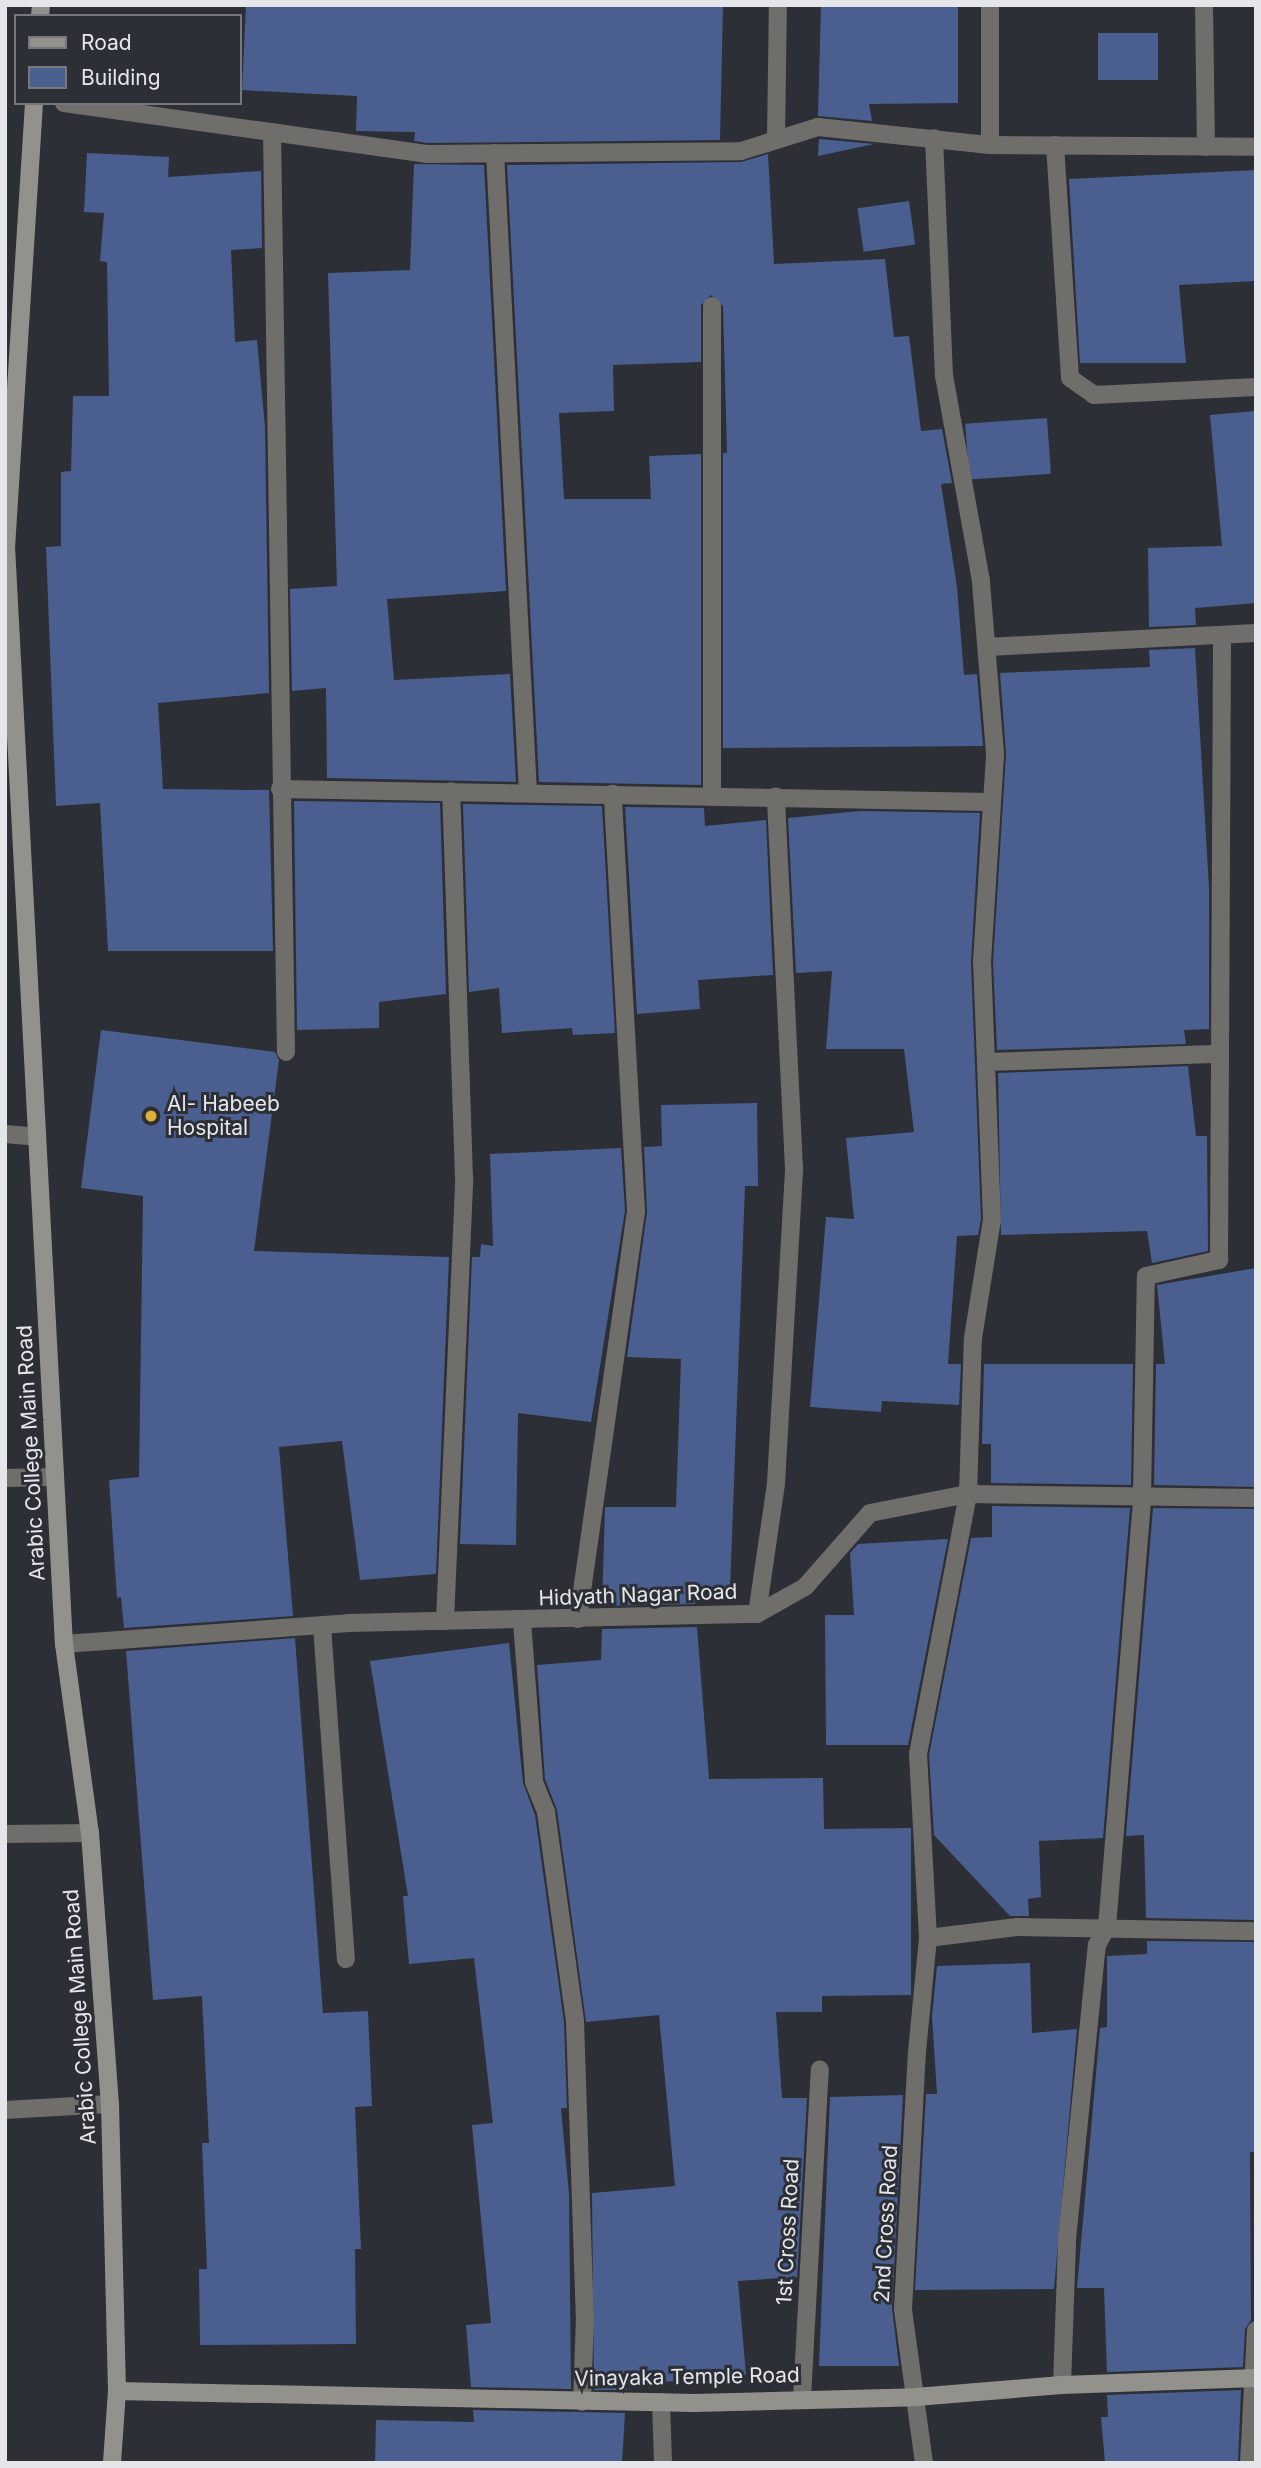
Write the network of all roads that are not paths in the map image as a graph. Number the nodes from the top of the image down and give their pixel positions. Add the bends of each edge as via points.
1 (778, 5) edge
2 (990, 5) edge
3 (1205, 5) edge
4 (34, 105) edge
5 (78, 105) edge
6 (272, 132) junction
7 (934, 138) junction
8 (776, 140) junction
9 (989, 145) junction
10 (1055, 145) junction
11 (1206, 147) junction
12 (1256, 147) edge
13 (495, 153) junction
14 (712, 306) dead end
15 (1256, 387) edge
16 (10, 392) edge
17 (1256, 633) edge
18 (1222, 635) junction
19 (986, 647) junction
20 (280, 789) junction
21 (451, 792) junction
22 (528, 793) junction
23 (613, 794) junction
24 (712, 796) junction
25 (776, 796) junction
26 (989, 802) junction
27 (286, 1052) dead end
28 (1220, 1054) junction
29 (986, 1062) junction
30 (5, 1134) edge
31 (37, 1137) junction
32 (55, 1477) junction
33 (5, 1478) edge
34 (968, 1494) junction
35 (1142, 1497) junction
36 (1256, 1498) edge
37 (757, 1615) junction
38 (578, 1619) junction
39 (445, 1621) junction
40 (522, 1621) junction
41 (322, 1626) junction
42 (64, 1644) junction
43 (90, 1833) junction
44 (5, 1834) edge
45 (1107, 1927) junction
46 (1256, 1931) edge
47 (928, 1938) junction
48 (346, 1959) dead end
49 (820, 2069) dead end
50 (110, 2104) junction
51 (5, 2110) edge
52 (1256, 2330) edge
53 (1254, 2378) edge
54 (1062, 2385) junction
55 (117, 2391) junction
56 (802, 2398) junction
57 (916, 2398) junction
58 (582, 2402) junction
59 (661, 2402) junction
60 (112, 2463) edge
61 (663, 2463) edge
62 (924, 2463) edge
63 (1249, 2463) edge

1 - 8 street
2 - 9 street
3 - 11 street
4 - 16 main road, Arabic College Main Road
5 - 6 street
6 - 13 street via 426,154
6 - 20 street
7 - 8 street via 818,127
7 - 9 street
7 - 19 street, 2nd Cross Road via 944,376 981,581
8 - 13 street via 741,150
9 - 10 street
10 - 11 street
10 - 15 street via 1070,379 1094,396
11 - 12 street
13 - 22 street
14 - 24 street
16 - 31 main road, Arabic College Main Road via 6,546
17 - 18 street
18 - 19 street
18 - 28 street
19 - 26 street, 2nd Cross Road via 995,753
20 - 21 street
20 - 27 street
21 - 22 street
21 - 39 street via 464,1178
22 - 23 street
23 - 24 street
23 - 38 street via 636,1211
24 - 25 street
25 - 26 street
25 - 37 street via 794,1168 776,1483
26 - 29 street, 2nd Cross Road via 982,962
28 - 29 street
28 - 35 street via 1219,1260 1146,1276
29 - 34 street, 2nd Cross Road via 992,1220 973,1338
30 - 31 street
31 - 32 main road, Arabic College Main Road
32 - 33 street
32 - 42 main road, Arabic College Main Road
34 - 35 street, Hidyath Nagar Road
34 - 37 street, Hidyath Nagar Road via 870,1513 805,1587
34 - 47 street, 2nd Cross Road via 918,1754
35 - 36 street, Hidyath Nagar Road
35 - 45 street
37 - 38 street, Hidyath Nagar Road
38 - 40 street, Hidyath Nagar Road
39 - 40 street, Hidyath Nagar Road
39 - 41 street, Hidyath Nagar Road
40 - 58 street via 534,1782 546,1812 575,2021 585,2316
41 - 42 street, Hidyath Nagar Road
41 - 48 street
42 - 43 main road, Arabic College Main Road
43 - 44 street
43 - 50 main road, Arabic College Main Road
45 - 46 street
45 - 47 street via 1017,1927
45 - 54 street via 1097,1945 1067,2239
47 - 57 street, 2nd Cross Road via 917,2052 904,2309
49 - 56 street, 1st Cross Road
50 - 51 street
50 - 55 main road, Arabic College Main Road
52 - 53 street
53 - 54 main road, Vinayaka Temple Road
53 - 63 street
54 - 57 main road, Vinayaka Temple Road
55 - 58 main road, Vinayaka Temple Road
55 - 60 main road, Arabic College Main Road
56 - 57 main road, Vinayaka Temple Road
56 - 59 main road, Vinayaka Temple Road
57 - 62 street, 2nd Cross Road
58 - 59 main road, Vinayaka Temple Road
59 - 61 street

